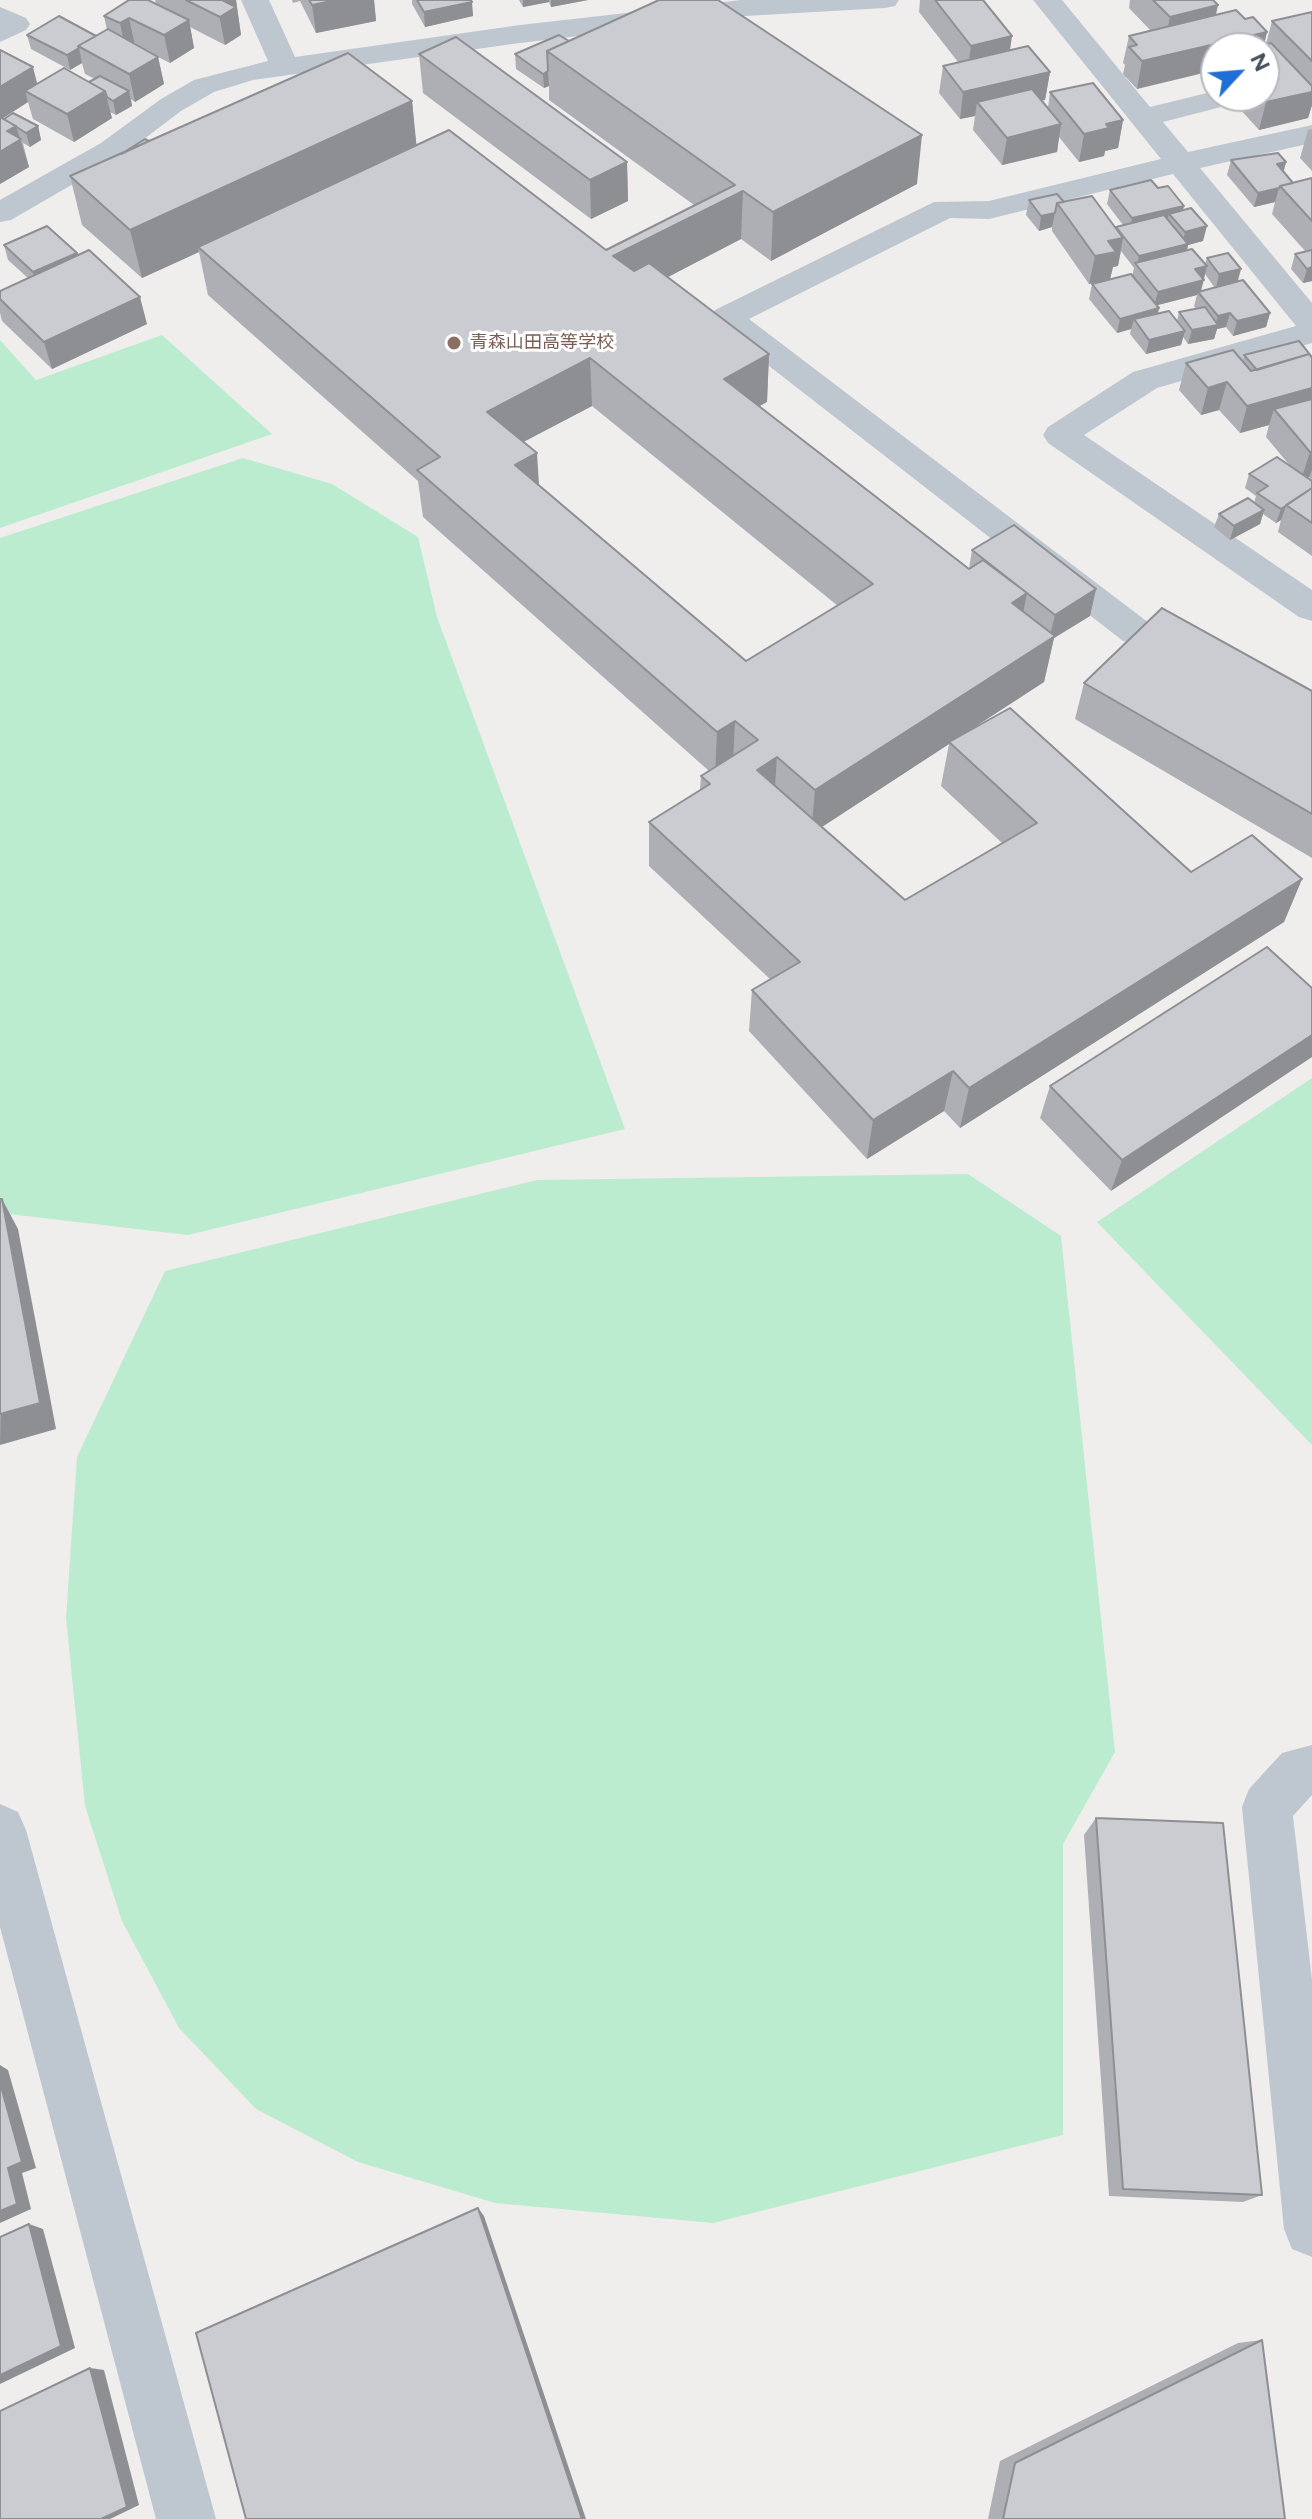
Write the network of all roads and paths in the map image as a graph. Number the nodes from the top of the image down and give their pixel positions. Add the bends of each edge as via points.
1 (255, 0) edge
2 (885, 0) edge
3 (1047, 0) edge
4 (742, 4) edge
5 (0, 16) edge
6 (0, 33) edge
7 (285, 67) junction
8 (1200, 104) edge
9 (1143, 118) junction
10 (1312, 134) edge
11 (1180, 163) junction
12 (0, 213) edge
13 (1312, 324) edge
14 (1312, 332) edge
15 (1312, 608) edge
16 (1136, 632) edge
17 (1312, 1770) edge
18 (0, 1830) edge
19 (1312, 2229) edge
20 (186, 2519) edge

1 - 7 street
2 - 4 street
3 - 9 street
4 - 7 street via 513,23
5 - 6 street via 16,24
7 - 12 street via 204,86 112,149
8 - 9 street
9 - 11 street
10 - 11 street
11 - 13 street
11 - 16 street via 989,210 945,209 726,317
14 - 15 street via 1145,380 1060,435
17 - 19 street via 1300,1771 1267,1807
18 - 20 street

